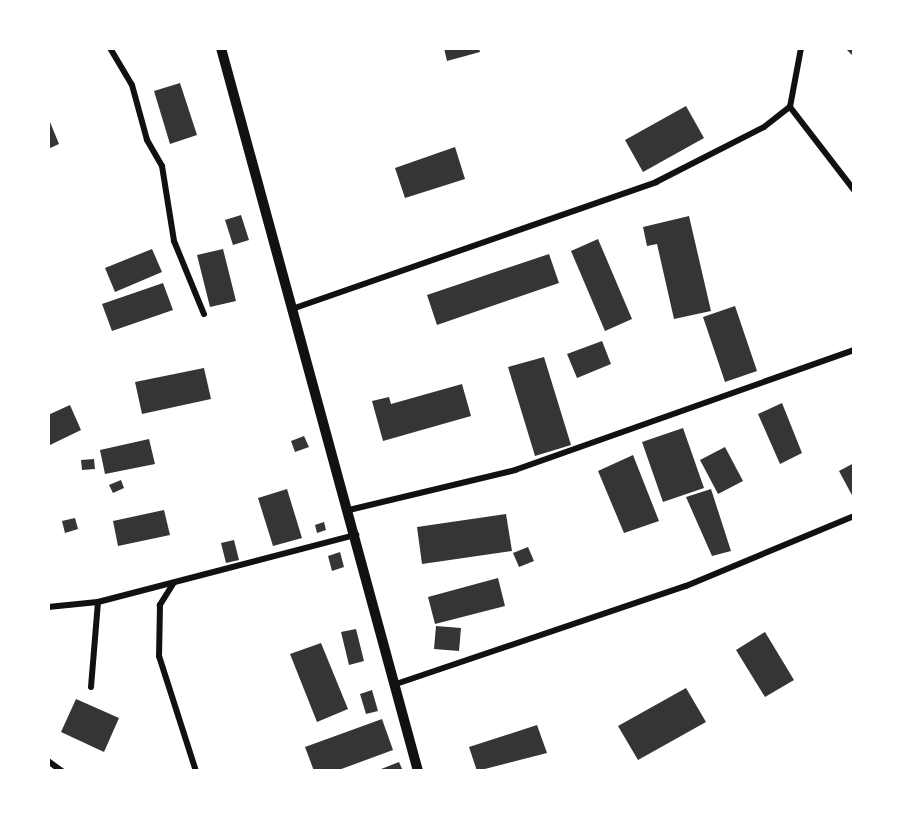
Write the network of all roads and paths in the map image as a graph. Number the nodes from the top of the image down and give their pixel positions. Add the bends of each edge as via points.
1 (110, 48) edge
2 (221, 48) edge
3 (801, 48) edge
4 (790, 107) junction
5 (854, 189) edge
6 (292, 309) junction
7 (204, 314) dead end
8 (854, 350) edge
9 (349, 510) junction
10 (854, 516) edge
11 (356, 535) junction
12 (173, 584) junction
13 (98, 602) junction
14 (48, 608) edge
15 (396, 684) junction
16 (91, 687) dead end
17 (48, 761) edge
18 (62, 771) edge
19 (196, 771) edge
20 (418, 771) edge

1 - 7 street via 132,85 147,140 162,166 174,241
2 - 6 street
3 - 4 street
4 - 5 street
4 - 6 street via 764,127 656,182
6 - 9 street
8 - 9 street via 515,470
9 - 11 street
10 - 15 street via 686,586
11 - 12 street
11 - 15 street
12 - 13 street
12 - 19 street via 160,605 159,656
13 - 14 street
13 - 16 street
15 - 20 street
17 - 18 street

